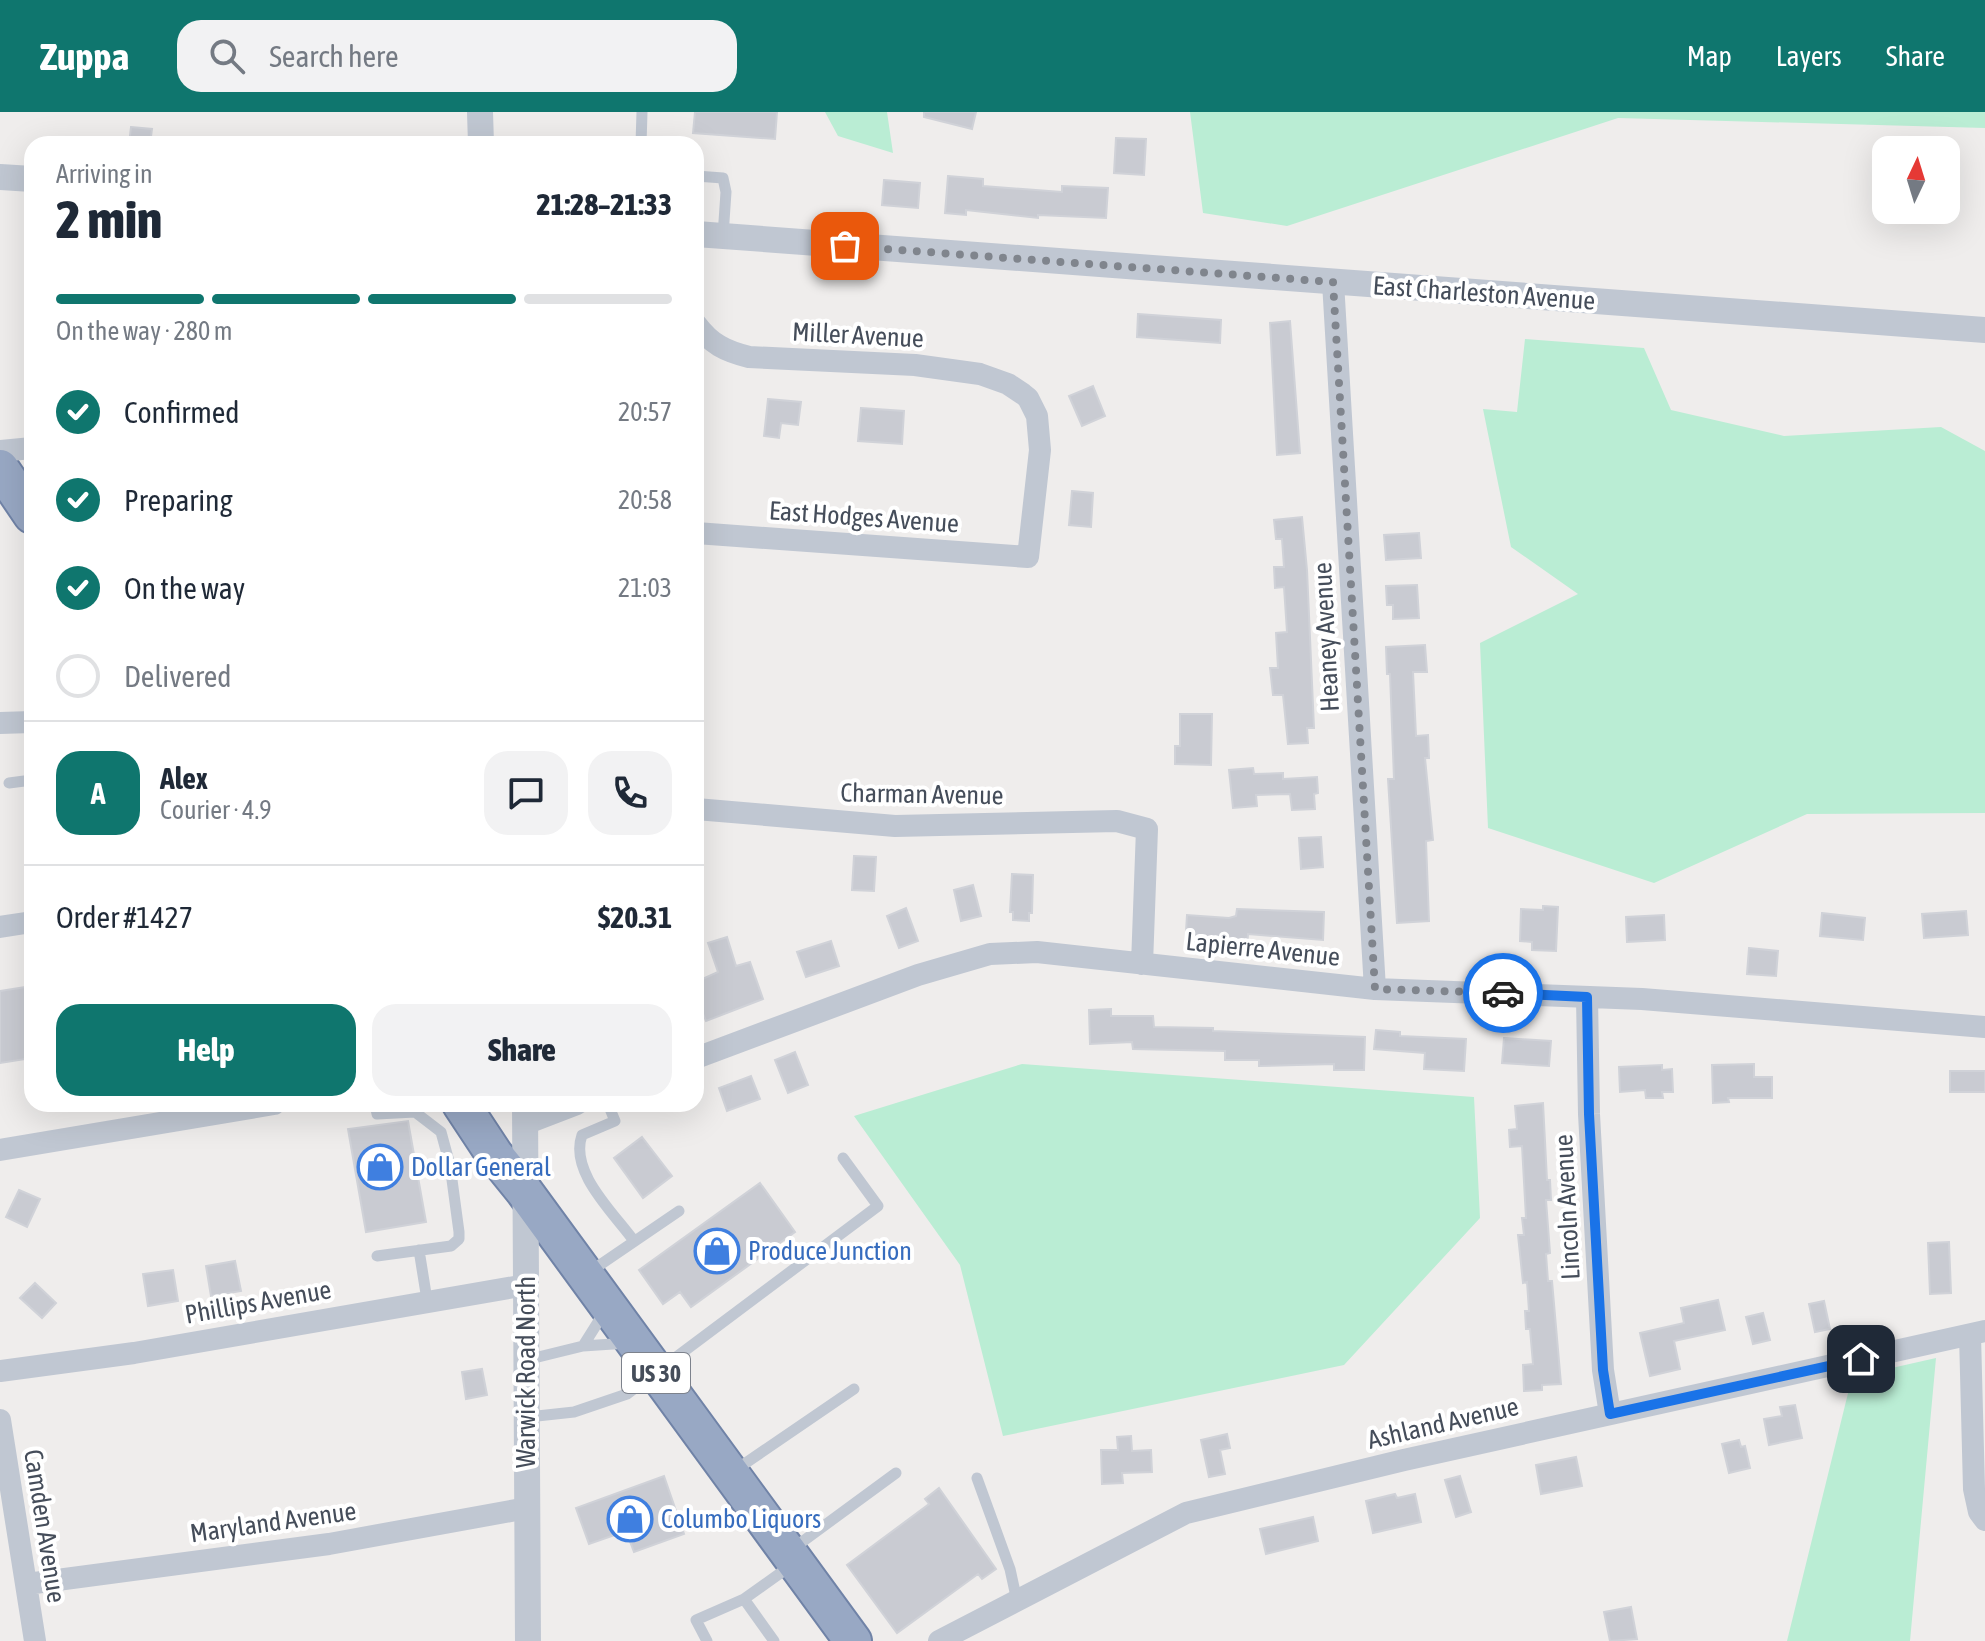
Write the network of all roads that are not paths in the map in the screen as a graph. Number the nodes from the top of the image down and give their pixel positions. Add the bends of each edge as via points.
1 (480, 112) edge
2 (642, 112) edge
3 (481, 136) edge
4 (641, 136) edge
5 (0, 177) edge
6 (704, 177) edge
7 (24, 178) edge
8 (704, 235) edge
9 (723, 236) junction
10 (1333, 282) junction
11 (1985, 330) edge
12 (704, 334) edge
13 (24, 449) edge
14 (0, 451) edge
15 (0, 468) edge
16 (24, 503) edge
17 (704, 534) edge
18 (1028, 557) joint
19 (24, 722) edge
20 (0, 723) edge
21 (24, 781) edge
22 (9, 783) dead end
23 (704, 810) edge
24 (24, 923) edge
25 (0, 927) edge
26 (1142, 964) junction
27 (1375, 989) junction
28 (1587, 997) junction
29 (1985, 1027) edge
30 (704, 1055) edge
31 (185, 1112) edge
32 (377, 1112) edge
33 (415, 1112) edge
34 (415, 1112) edge
35 (611, 1112) edge
36 (525, 1114) edge
37 (455, 1120) edge
38 (0, 1150) edge
39 (843, 1158) dead end
40 (524, 1191) junction
41 (679, 1211) dead end
42 (634, 1241) junction
43 (419, 1250) junction
44 (377, 1256) dead end
45 (584, 1276) junction
46 (526, 1285) junction
47 (427, 1300) junction
48 (607, 1307) junction
49 (1977, 1333) edge
50 (634, 1343) junction
51 (583, 1346) junction
52 (526, 1360) junction
53 (0, 1371) edge
54 (655, 1372) junction
55 (854, 1389) dead end
56 (1610, 1414) junction
57 (526, 1417) junction
58 (0, 1420) edge
59 (896, 1473) dead end
60 (730, 1474) junction
61 (977, 1478) dead end
62 (527, 1508) junction
63 (1985, 1520) edge
64 (791, 1557) junction
65 (27, 1584) junction
66 (744, 1599) junction
67 (1017, 1601) junction
68 (35, 1641) edge
69 (528, 1641) edge
70 (707, 1641) edge
71 (774, 1641) edge
72 (853, 1641) edge
73 (939, 1641) edge

1 - 3 street
2 - 4 lane
5 - 7 street
6 - 9 lane via 723,178
8 - 9 street, East Charleston Avenue
9 - 10 street, East Charleston Avenue
10 - 11 street, East Charleston Avenue
10 - 27 street, Heaney Avenue
12 - 18 street, Miller Avenue via 726,351 749,357 954,370 980,374 1023,394 1037,416 1040,450
13 - 14 street
15 - 16 highway
17 - 18 street, East Hodges Avenue
19 - 20 street
21 - 22 lane
23 - 26 street, Charman Avenue via 895,826 1117,821 1147,829
24 - 25 street
26 - 27 street, Lapierre Avenue
26 - 30 street, Lapierre Avenue via 1037,952 990,954 918,975
27 - 28 street, Lapierre Avenue
28 - 29 street, Lapierre Avenue
28 - 56 street, Lincoln Avenue via 1603,1370
31 - 38 street
32 - 33 lane
34 - 37 lane
35 - 42 lane via 615,1121 582,1135 580,1163
36 - 40 street, Warwick Road North
37 - 40 highway, US 30 via 494,1154
37 - 43 lane via 450,1165 459,1239 451,1246
39 - 54 lane via 878,1206
40 - 45 highway, US 30
40 - 46 street, Warwick Road North
41 - 42 lane
42 - 45 lane
43 - 44 lane
43 - 47 lane
45 - 48 highway, US 30
46 - 47 street, Phillips Avenue
46 - 52 street, Warwick Road North
47 - 53 street, Phillips Avenue via 134,1353
48 - 50 highway, US 30
48 - 51 lane
49 - 56 street, Ashland Avenue
49 - 63 street via 1974,1489
50 - 51 lane
50 - 54 highway, US 30
51 - 52 lane
52 - 57 street, Warwick Road North
54 - 57 lane via 611,1402
54 - 60 highway, US 30
55 - 60 lane
56 - 67 street, Ashland Avenue via 1186,1513
57 - 62 street, Warwick Road North
58 - 65 street, Camden Avenue
59 - 64 lane
60 - 64 highway, US 30
61 - 67 lane
62 - 65 street, Maryland Avenue via 329,1544
62 - 69 street, Warwick Road North
64 - 66 lane
64 - 72 highway, US 30
65 - 68 street, Camden Avenue
66 - 70 lane via 696,1620
66 - 71 lane
67 - 73 street, Ashland Avenue

